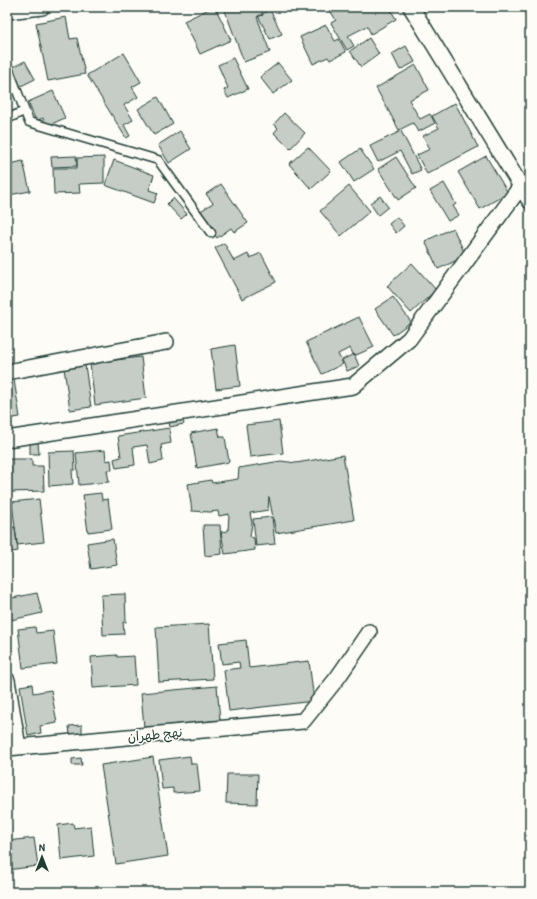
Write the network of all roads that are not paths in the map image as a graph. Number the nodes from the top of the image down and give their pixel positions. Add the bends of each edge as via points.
1 (42, 7) edge
2 (411, 7) edge
3 (7, 11) edge
4 (7, 65) edge
5 (24, 111) junction
6 (7, 119) edge
7 (521, 186) junction
8 (530, 201) edge
9 (211, 233) dead end
10 (166, 342) dead end
11 (7, 372) edge
12 (7, 439) edge
13 (369, 632) dead end
14 (7, 680) edge
15 (12, 747) edge

1 - 3 street
2 - 7 street
4 - 5 lane
5 - 6 lane
5 - 9 lane via 29,122 158,160
7 - 8 street
7 - 12 street via 409,339 352,386
10 - 11 street
13 - 15 street, نهج طهران via 303,721
14 - 15 street

